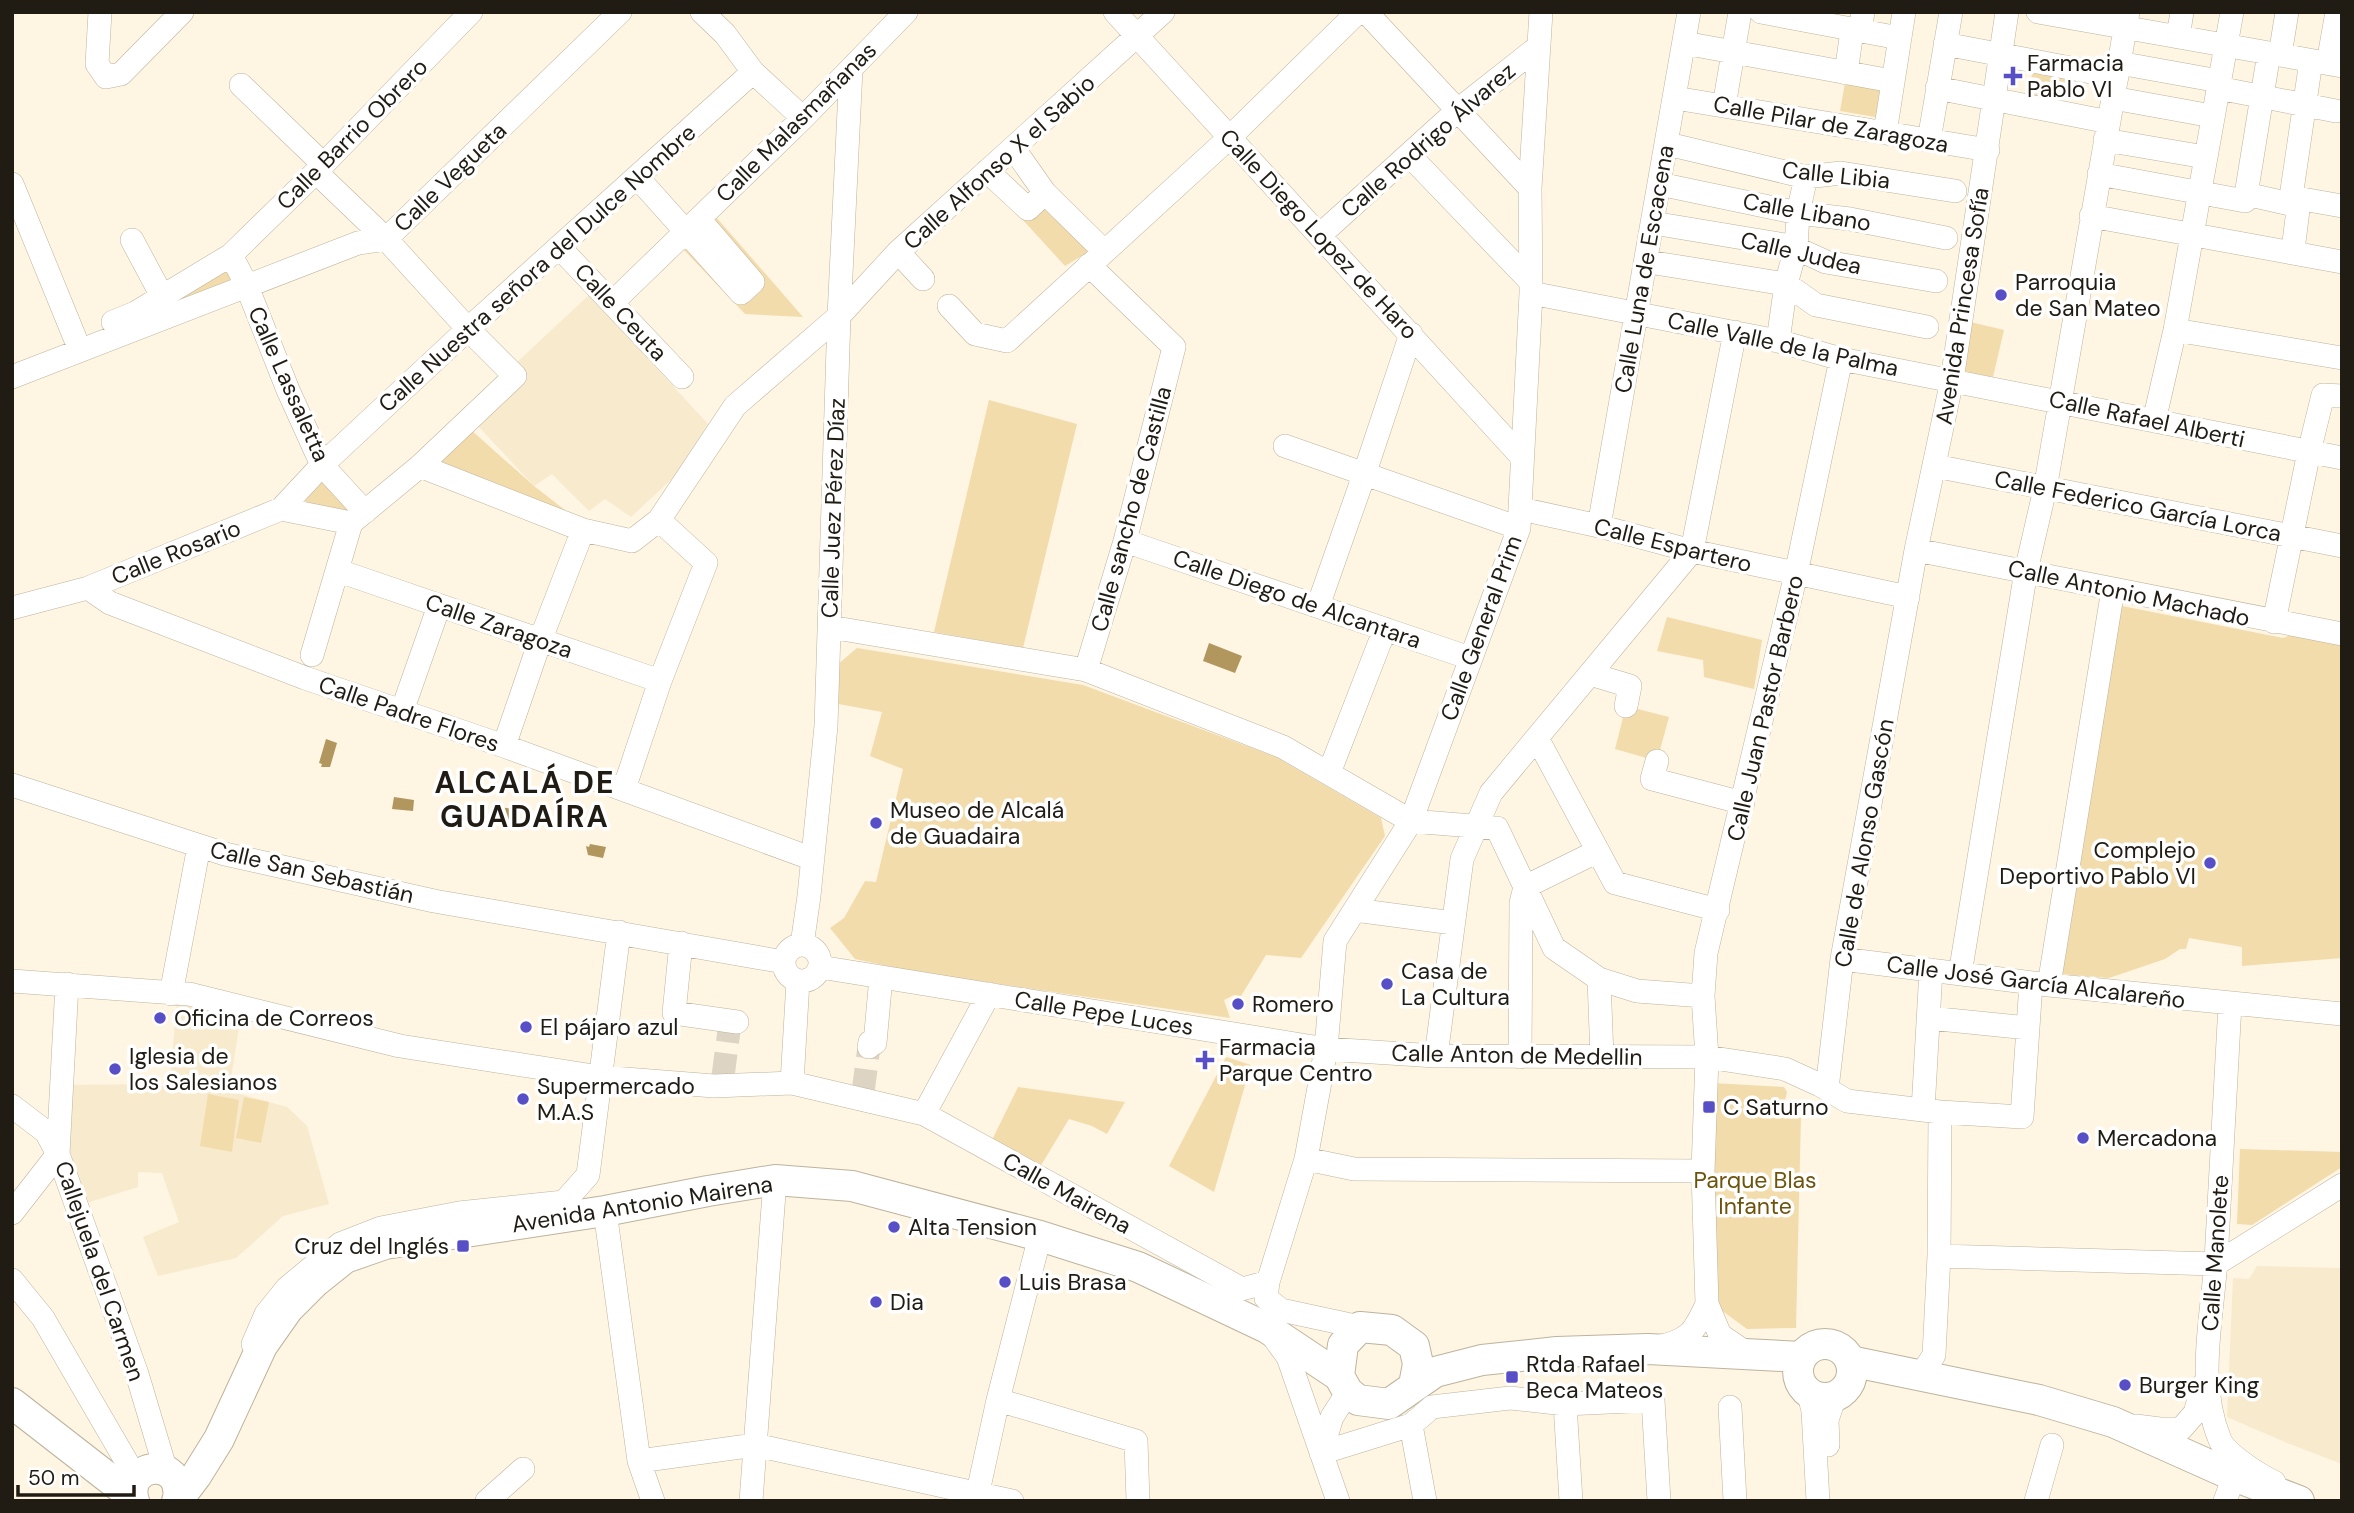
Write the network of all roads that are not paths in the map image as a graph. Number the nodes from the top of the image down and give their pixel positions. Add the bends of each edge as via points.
1 (100, 12) edge
2 (182, 12) edge
3 (471, 12) edge
4 (620, 12) edge
5 (702, 12) edge
6 (906, 12) edge
7 (1115, 12) edge
8 (1163, 12) edge
9 (1358, 12) edge
10 (1366, 12) edge
11 (1541, 12) edge
12 (1689, 12) edge
13 (1740, 12) edge
14 (1760, 12) edge
15 (1904, 12) edge
16 (1951, 12) edge
17 (2007, 12) edge
18 (2038, 12) edge
19 (2182, 12) edge
20 (2232, 12) edge
21 (2287, 12) edge
22 (2337, 12) edge
23 (2127, 20) edge
24 (1861, 21) edge
25 (728, 23) edge
26 (1138, 36) junction
27 (2178, 37) junction
28 (1899, 38) junction
29 (1684, 43) junction
30 (1945, 44) junction
31 (2226, 46) junction
32 (1538, 47) junction
33 (1733, 53) junction
34 (2275, 54) junction
35 (2001, 55) junction
36 (2327, 63) edge
37 (851, 69) junction
38 (753, 72) junction
39 (1846, 73) junction
40 (2116, 79) junction
41 (1892, 81) junction
42 (2218, 84) junction
43 (241, 85) dead end
44 (1937, 88) junction
45 (1675, 97) junction
46 (2263, 97) junction
47 (1995, 99) junction
48 (2304, 105) junction
49 (1724, 106) junction
50 (1458, 110) junction
51 (2336, 111) dead end
52 (2212, 116) junction
53 (803, 118) junction
54 (2107, 131) junction
55 (1885, 133) junction
56 (1229, 138) junction
57 (1929, 141) junction
58 (1676, 146) dead end
59 (1014, 149) junction
60 (1988, 150) junction
61 (1409, 155) junction
62 (2205, 157) junction
63 (320, 168) junction
64 (987, 171) junction
65 (2099, 174) junction
66 (637, 177) junction
67 (1806, 177) junction
68 (12, 184) edge
69 (1669, 186) dead end
70 (1530, 188) junction
71 (1955, 191) dead end
72 (2198, 191) junction
73 (1045, 193) junction
74 (2291, 197) junction
75 (2245, 198) junction
76 (2342, 206) edge
77 (1798, 213) junction
78 (2091, 216) junction
79 (692, 225) junction
80 (1665, 225) dead end
81 (2191, 233) junction
82 (1320, 234) junction
83 (1946, 237) dead end
84 (386, 239) junction
85 (132, 240) dead end
86 (2294, 242) dead end
87 (559, 247) junction
88 (1796, 248) junction
89 (898, 252) junction
90 (231, 255) junction
91 (2341, 256) edge
92 (1096, 258) junction
93 (1655, 263) dead end
94 (923, 278) dead end
95 (1936, 281) dead end
96 (246, 284) junction
97 (1786, 284) junction
98 (1531, 288) junction
99 (162, 296) junction
100 (613, 302) junction
101 (949, 306) dead end
102 (1636, 312) junction
103 (839, 316) junction
104 (1927, 327) dead end
105 (468, 329) junction
106 (2175, 330) junction
107 (1735, 332) junction
108 (1411, 334) junction
109 (75, 338) junction
110 (1777, 341) junction
111 (2342, 358) edge
112 (1841, 359) junction
113 (12, 362) edge
114 (12, 377) edge
115 (682, 377) dead end
116 (1952, 380) junction
117 (2342, 396) edge
118 (2061, 401) junction
119 (2154, 421) junction
120 (1285, 446) dead end
121 (2309, 452) junction
122 (1521, 456) junction
123 (2342, 458) edge
124 (322, 465) junction
125 (420, 466) junction
126 (1935, 466) junction
127 (1364, 475) junction
128 (2045, 489) junction
129 (281, 509) junction
130 (358, 518) junction
131 (1520, 518) junction
132 (659, 520) junction
133 (1599, 526) junction
134 (583, 530) junction
135 (2291, 536) junction
136 (1125, 541) junction
137 (2342, 546) edge
138 (1916, 550) junction
139 (1692, 551) junction
140 (339, 571) junction
141 (2026, 571) junction
142 (1796, 574) junction
143 (88, 588) junction
144 (2113, 589) junction
145 (1908, 597) junction
146 (439, 606) junction
147 (1318, 606) junction
148 (12, 608) edge
149 (2274, 622) junction
150 (830, 627) junction
151 (1385, 629) junction
152 (2342, 634) edge
153 (540, 641) junction
154 (312, 654) dead end
155 (1470, 658) junction
156 (1086, 670) junction
157 (1590, 674) junction
158 (660, 681) junction
159 (1626, 706) dead end
160 (402, 711) junction
161 (1537, 738) junction
162 (504, 746) junction
163 (1657, 761) dead end
164 (1329, 773) junction
165 (12, 785) edge
166 (624, 789) junction
167 (1743, 803) junction
168 (1411, 821) junction
169 (1476, 826) junction
170 (199, 846) junction
171 (1598, 852) junction
172 (813, 859) junction
173 (1525, 887) junction
174 (1355, 910) junction
175 (1718, 910) junction
176 (1454, 923) junction
177 (619, 932) junction
178 (681, 943) junction
179 (802, 945) junction
180 (1842, 959) junction
181 (785, 962) junction
182 (820, 967) junction
183 (1931, 970) junction
184 (1960, 974) junction
185 (881, 977) junction
186 (1599, 979) junction
187 (12, 981) edge
188 (798, 981) junction
189 (67, 984) junction
190 (2040, 984) junction
191 (171, 993) junction
192 (989, 994) junction
193 (1703, 996) junction
194 (2230, 1004) junction
195 (2342, 1014) edge
196 (1929, 1018) junction
197 (732, 1025) dead end
198 (2028, 1028) junction
199 (872, 1045) tunnel mouth
200 (1326, 1049) junction
201 (1436, 1056) junction
202 (1520, 1057) junction
203 (1602, 1057) junction
204 (1707, 1057) junction
205 (600, 1077) junction
206 (792, 1083) junction
207 (1827, 1089) junction
208 (12, 1106) edge
209 (1931, 1111) junction
210 (924, 1114) junction
211 (58, 1154) junction
212 (1306, 1159) junction
213 (1703, 1171) junction
214 (775, 1180) junction
215 (582, 1182) junction
216 (2342, 1185) edge
217 (650, 1189) dead end
218 (605, 1212) junction
219 (12, 1213) edge
220 (1130, 1227) junction
221 (415, 1231) junction
222 (1040, 1236) junction
223 (1939, 1256) junction
224 (1113, 1259) junction
225 (2216, 1264) junction
226 (12, 1280) edge
227 (1268, 1282) junction
228 (1707, 1304) junction
229 (1267, 1328) junction
230 (1351, 1336) junction
231 (1414, 1346) junction
232 (1648, 1349) junction
233 (1712, 1353) junction
234 (1748, 1354) junction
235 (1482, 1360) junction
236 (1921, 1375) junction
237 (2206, 1376) junction
238 (1824, 1380) junction
239 (1343, 1384) junction
240 (1414, 1385) junction
241 (998, 1400) junction
242 (12, 1403) edge
243 (1565, 1404) junction
244 (1730, 1407) dead end
245 (2113, 1422) junction
246 (1411, 1425) junction
247 (755, 1445) junction
248 (2052, 1445) dead end
249 (1321, 1453) junction
250 (639, 1461) junction
251 (523, 1469) dead end
252 (173, 1487) edge
253 (135, 1489) edge
254 (2230, 1489) edge
255 (976, 1496) edge
256 (487, 1501) edge
257 (653, 1501) edge
258 (751, 1501) edge
259 (1012, 1501) edge
260 (1138, 1501) edge
261 (1338, 1501) edge
262 (1425, 1501) edge
263 (1572, 1501) edge
264 (1659, 1501) edge
265 (1735, 1501) edge
266 (1818, 1501) edge
267 (1831, 1501) edge
268 (2036, 1501) edge
269 (2299, 1501) edge
270 (2309, 1501) edge

1 - 2 street via 97,64 106,77 121,74
3 - 63 street, Calle Barrio Obrero
4 - 84 street, Calle Vegueta
5 - 25 street
6 - 37 street, Calle Malasmañanas
7 - 26 street, Calle Diego Lopez de Haro
8 - 26 street, Calle Alfonso X el Sabio
9 - 56 street
10 - 50 street
11 - 32 street, Calle General Prim
12 - 29 street, Calle Luna de Escacena
13 - 33 street
14 - 24 street
15 - 28 street
16 - 30 street
17 - 35 street, Avenida Princesa Sofía
18 - 23 street
19 - 27 street
20 - 31 street
21 - 34 street
22 - 36 street
23 - 27 street
23 - 40 street
24 - 28 street
24 - 39 street via 1851,38
25 - 38 street
26 - 56 street, Calle Diego Lopez de Haro
26 - 59 street, Calle Alfonso X el Sabio
27 - 31 street
28 - 41 street
29 - 33 street
29 - 45 street, Calle Luna de Escacena
30 - 35 street
30 - 44 street
31 - 34 street
31 - 42 street
32 - 50 street, Calle Rodrigo Álvarez
32 - 70 street, Calle General Prim
33 - 39 street
33 - 49 street
34 - 36 street
34 - 46 street
35 - 40 street
35 - 47 street, Avenida Princesa Sofía
36 - 48 street
37 - 53 street, Calle Malasmañanas
37 - 103 street, Calle Juez Pérez Díaz
38 - 53 street
38 - 66 street, Calle Nuestra señora del Dulce Nombre
39 - 41 street
40 - 42 street
40 - 52 street
40 - 54 street
41 - 55 street
42 - 46 street
42 - 52 street
43 - 63 street
44 - 47 street
44 - 57 street
45 - 49 street, Calle Pilar de Zaragoza
45 - 102 street, Calle Luna de Escacena
46 - 48 street
46 - 75 street
47 - 54 street
47 - 60 street, Avenida Princesa Sofía
48 - 51 street
48 - 74 street
49 - 55 street, Calle Pilar de Zaragoza
50 - 61 street, Calle Rodrigo Álvarez
50 - 70 street
52 - 62 street
53 - 79 street, Calle Malasmañanas
54 - 62 street
54 - 65 street
55 - 57 street, Calle Pilar de Zaragoza
56 - 82 street, Calle Diego Lopez de Haro
56 - 92 street
57 - 60 street, Calle Pilar de Zaragoza
58 - 67 street, Calle Libia
59 - 64 street, Calle Alfonso X el Sabio
59 - 73 street
60 - 116 street, Avenida Princesa Sofía
61 - 82 street, Calle Rodrigo Álvarez
61 - 98 street
62 - 72 street
63 - 84 street
63 - 90 street, Calle Barrio Obrero
64 - 73 street via 1028,209
64 - 89 street, Calle Alfonso X el Sabio
65 - 72 street
65 - 78 street
66 - 79 street
66 - 87 street, Calle Nuestra señora del Dulce Nombre
67 - 71 street, Calle Libia via 1841,173
67 - 77 street
68 - 109 street
69 - 77 street, Calle Libano
70 - 98 street, Calle General Prim
72 - 75 street
72 - 81 street
73 - 92 street
74 - 75 street via 2290,204
74 - 76 street
74 - 86 street via 2298,210
77 - 83 street, Calle Libano
77 - 88 street
78 - 81 street
78 - 118 street
79 - 100 street, Calle Malasmañanas
80 - 88 street, Calle Judea
81 - 91 street
81 - 106 street
82 - 108 street, Calle Diego Lopez de Haro
84 - 96 street, Calle Vegueta via 358,243
84 - 105 street
85 - 99 street
87 - 100 street, Calle Ceuta
87 - 105 street, Calle Nuestra señora del Dulce Nombre
88 - 95 street, Calle Judea via 1826,262
88 - 97 street
89 - 94 street
89 - 103 street, Calle Alfonso X el Sabio
90 - 96 street, Calle Lassaletta
90 - 99 street, Calle Barrio Obrero
92 - 101 street via 1007,341 975,334
92 - 136 street, Calle sancho de Castilla via 1174,347
93 - 97 street
96 - 114 street, Calle Vegueta
96 - 124 street, Calle Lassaletta
97 - 104 street via 1816,305
97 - 110 street
98 - 102 street, Calle Valle de la Palma
98 - 122 street, Calle General Prim
99 - 109 street, Calle Barrio Obrero via 135,313
100 - 115 street, Calle Ceuta
102 - 107 street, Calle Valle de la Palma
102 - 133 street, Calle Luna de Escacena
103 - 132 street, Calle Alfonso X el Sabio via 735,406
103 - 150 street, Calle Juez Pérez Díaz
105 - 124 street, Calle Nuestra señora del Dulce Nombre
105 - 125 street via 515,376
106 - 111 street
106 - 119 street
107 - 110 street, Calle Valle de la Palma
107 - 139 street
108 - 122 street, Calle Diego Lopez de Haro
108 - 127 street
109 - 113 street, Calle Barrio Obrero
110 - 112 street, Calle Valle de la Palma
112 - 116 street, Calle Valle de la Palma
112 - 142 street, Calle Juan Pastor Barbero
116 - 118 street, Calle Rafael Alberti
116 - 126 street, Avenida Princesa Sofía
117 - 121 street via 2323,395
118 - 119 street, Calle Rafael Alberti
118 - 128 street
119 - 121 street, Calle Rafael Alberti
120 - 127 street, Calle Espartero
121 - 123 street, Calle Rafael Alberti
121 - 135 street
122 - 131 street, Calle General Prim
124 - 129 street, Calle Rosario
124 - 130 street, Calle Lassaletta
125 - 130 street
125 - 134 street
126 - 128 street, Calle Federico García Lorca
126 - 138 street, Avenida Princesa Sofía
127 - 131 street, Calle Espartero
127 - 147 street
128 - 135 street, Calle Federico García Lorca
128 - 141 street
129 - 130 street
129 - 143 street, Calle Rosario
130 - 140 street
131 - 133 street, Calle Espartero
131 - 155 street, Calle General Prim
132 - 134 street, Calle Alfonso X el Sabio via 632,541
132 - 158 street via 706,563
133 - 139 street, Calle Espartero
134 - 153 street
135 - 137 street, Calle Federico García Lorca
135 - 149 street
136 - 147 street, Calle Diego de Alcantara
136 - 156 street, Calle sancho de Castilla
138 - 141 street, Calle Antonio Machado
138 - 145 street, Avenida Princesa Sofía
139 - 142 street, Calle Espartero
139 - 157 street
140 - 146 street, Calle Zaragoza
140 - 154 street
141 - 144 street, Calle Antonio Machado
141 - 184 street
142 - 145 street, Calle Espartero
142 - 167 street, Calle Juan Pastor Barbero
143 - 148 street, Calle Rosario
143 - 160 street, Calle Padre Flores via 110,603
144 - 149 street, Calle Antonio Machado
144 - 190 street
145 - 180 street, Calle de Alonso Gascón
146 - 153 street, Calle Zaragoza
146 - 160 street
147 - 151 street, Calle Diego de Alcantara
149 - 152 street, Calle Antonio Machado
150 - 156 street
150 - 172 street, Calle Juez Pérez Díaz
151 - 155 street, Calle Diego de Alcantara
151 - 164 street
153 - 158 street, Calle Zaragoza
153 - 162 street
155 - 168 street, Calle General Prim
156 - 164 street via 1283,747
157 - 159 street via 1630,686
157 - 161 street
158 - 166 street
160 - 162 street, Calle Padre Flores
161 - 169 street via 1491,793
161 - 171 street
162 - 166 street, Calle Padre Flores
163 - 167 street via 1652,779
164 - 168 street
165 - 170 street, Calle San Sebastián
166 - 172 street, Calle Padre Flores
167 - 175 street, Calle Juan Pastor Barbero
168 - 169 street
168 - 174 street, Calle General Prim
169 - 173 street via 1497,828
169 - 176 street via 1462,859
170 - 177 street, Calle San Sebastián via 434,901
170 - 191 street
171 - 173 street
171 - 175 street via 1615,883
172 - 179 street, Calle Juez Pérez Díaz
173 - 186 street via 1554,948
173 - 202 street via 1521,903
174 - 176 street
174 - 200 street, Calle General Prim via 1335,941
175 - 193 street, Calle Juan Pastor Barbero via 1706,953
176 - 201 street
177 - 178 street, Calle San Sebastián
177 - 205 street
178 - 181 street, Calle San Sebastián
178 - 197 street via 674,1013
179 - 181 street via 791,949
179 - 182 street via 814,950
180 - 183 street, Calle José García Alcalareño
180 - 207 street, Calle de Alonso Gascón
181 - 188 street via 787,972
182 - 185 street, Calle Pepe Luces
182 - 188 street via 812,978
183 - 184 street, Calle José García Alcalareño
183 - 196 street
184 - 190 street, Calle José García Alcalareño
185 - 192 street, Calle Pepe Luces
185 - 199 street
186 - 193 street via 1637,991
186 - 203 street
187 - 189 street, Calle Mairena
188 - 206 street
189 - 191 street, Calle Mairena
189 - 211 street, Callejuela del Carmen
190 - 194 street, Calle José García Alcalareño
190 - 198 street
191 - 205 street, Calle Mairena via 400,1046
192 - 200 street, Calle Pepe Luces
192 - 210 street
193 - 204 street, Calle Juan Pastor Barbero
194 - 195 street, Calle José García Alcalareño
194 - 225 street, Calle Manolete
196 - 198 street
196 - 209 street
198 - 209 street, Calle Anton de Medellin via 2022,1117
200 - 201 street, Calle Anton de Medellin
200 - 212 street, Calle General Prim
201 - 202 street, Calle Anton de Medellin
202 - 203 street, Calle Anton de Medellin
203 - 204 street, Calle Anton de Medellin
204 - 207 street, Calle Anton de Medellin via 1786,1069
204 - 213 street, Calle Juan Pastor Barbero
205 - 206 street, Calle Mairena
205 - 215 street via 588,1175
206 - 210 street, Calle Mairena via 863,1096
207 - 209 street, Calle Anton de Medellin via 1847,1101
208 - 211 street via 46,1132
209 - 223 street
210 - 220 street, Calle Mairena
211 - 219 street
211 - 252 street, Callejuela del Carmen
212 - 213 street via 1354,1169
212 - 227 street, Calle General Prim
213 - 228 street, Calle Juan Pastor Barbero
214 - 218 main road, Avenida Antonio Mairena
214 - 222 main road, Avenida Antonio Mairena via 852,1186
214 - 247 street
215 - 217 street via 598,1197
215 - 221 street via 564,1202 459,1213
216 - 225 street
218 - 221 main road, Avenida Antonio Mairena
218 - 250 street
220 - 224 street
220 - 227 street, Calle Mairena via 1242,1289
221 - 252 main road, Avenida Antonio Mairena via 345,1258 288,1309 262,1346 219,1439
222 - 224 main road, Avenida Antonio Mairena
222 - 241 street
223 - 225 street
223 - 236 street via 1934,1355
224 - 229 main road, Avenida Antonio Mairena via 1138,1266
225 - 237 street, Calle Manolete
226 - 253 street via 43,1318
227 - 230 street via 1266,1298 1280,1310
228 - 232 street via 1695,1330 1676,1343
228 - 234 street via 1720,1335
229 - 230 main road via 1318,1342
229 - 239 main road
229 - 249 street via 1288,1357
230 - 231 main road via 1392,1330
230 - 239 main road
231 - 235 main road
231 - 240 main road via 1418,1364
232 - 233 main road
232 - 235 main road
233 - 234 main road
233 - 238 main road
234 - 238 main road
235 - 240 main road via 1435,1372
236 - 238 main road
236 - 245 main road via 2039,1400
237 - 245 street via 2195,1413 2181,1429
237 - 270 street via 2209,1410 2222,1444 2257,1473
238 - 266 street via 1813,1410
238 - 267 street
239 - 240 main road via 1358,1400 1389,1405
239 - 249 street
241 - 255 street
241 - 260 street via 1136,1441
242 - 253 main road via 68,1447
243 - 246 street via 1510,1398 1432,1407
243 - 263 street
243 - 264 street via 1653,1400
244 - 265 street
245 - 254 main road
246 - 249 street
246 - 262 street
247 - 250 street
247 - 255 street
247 - 258 street
248 - 268 street
249 - 261 street
250 - 257 street
251 - 256 street
252 - 253 main road via 158,1468 147,1470
254 - 269 main road
255 - 259 street

